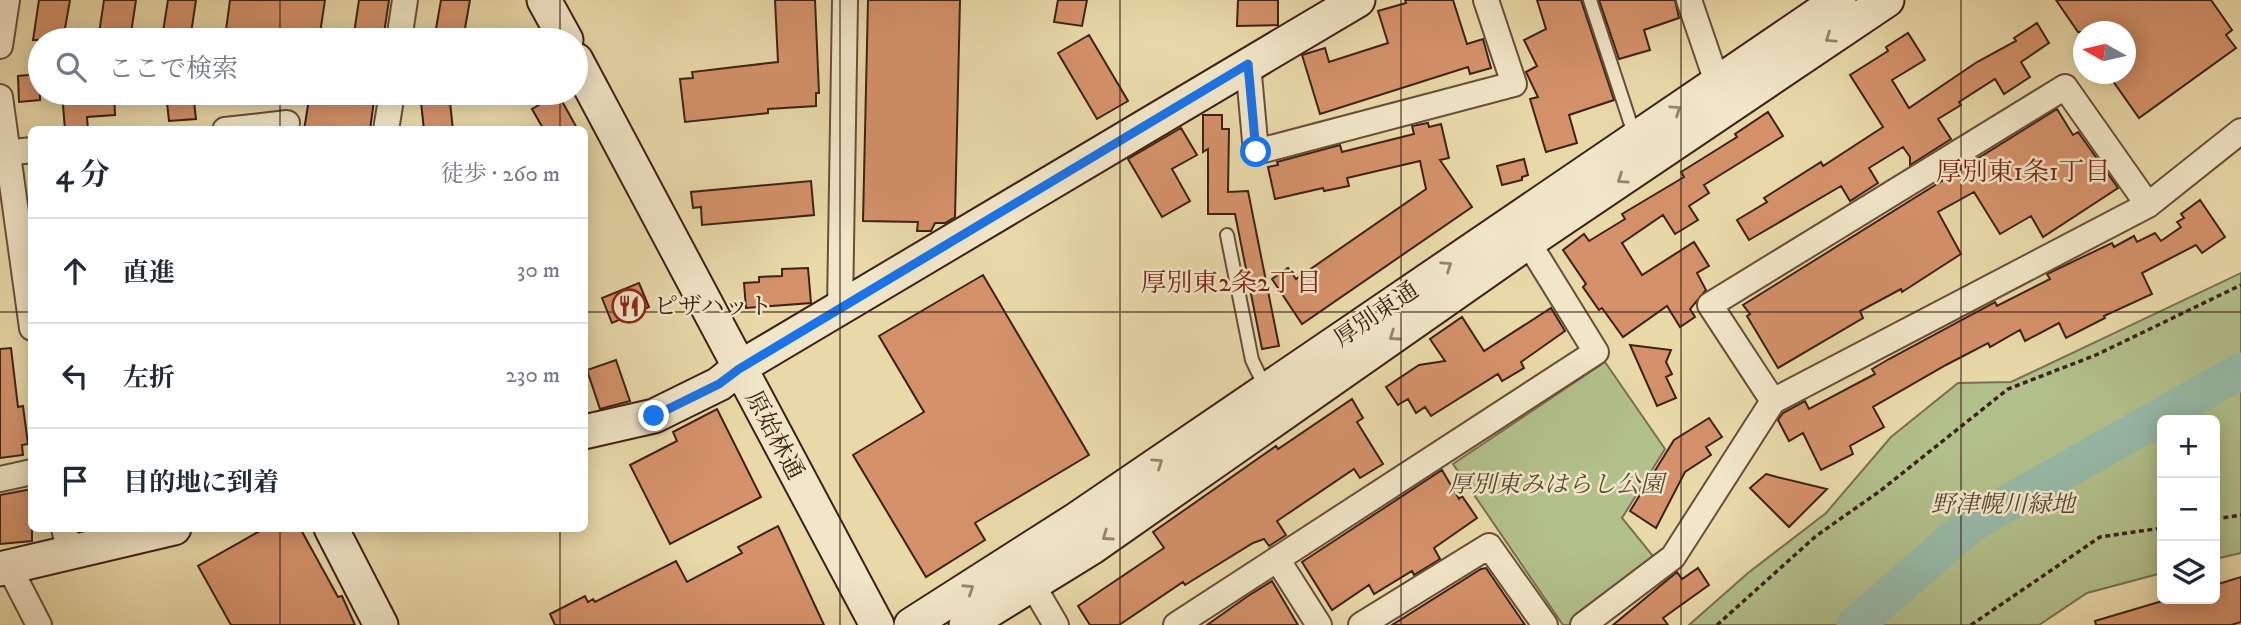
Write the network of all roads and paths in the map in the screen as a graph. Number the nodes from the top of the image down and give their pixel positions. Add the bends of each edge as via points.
1 (7, 0) edge
2 (405, 0) edge
3 (544, 0) edge
4 (845, 0) edge
5 (1357, 0) edge
6 (1486, 0) edge
7 (1590, 0) edge
8 (1689, 0) edge
9 (1839, 0) edge
10 (1887, 0) edge
11 (401, 28) edge
12 (559, 28) edge
13 (0, 46) edge
14 (1248, 64) junction
15 (1717, 82) junction
16 (588, 83) edge
17 (0, 97) edge
18 (390, 105) edge
19 (287, 123) dead end
20 (267, 126) edge
21 (387, 126) edge
22 (2241, 131) edge
23 (1636, 138) junction
24 (28, 150) edge
25 (6, 153) junction
26 (2148, 205) junction
27 (1227, 236) dead end
28 (1528, 242) junction
29 (2241, 285) edge
30 (28, 301) edge
31 (840, 308) junction
32 (739, 369) junction
33 (1266, 389) junction
34 (1773, 401) junction
35 (588, 431) edge
36 (28, 473) edge
37 (0, 479) edge
38 (2241, 515) edge
39 (2220, 518) edge
40 (2157, 528) edge
41 (141, 532) edge
42 (333, 532) edge
43 (67, 541) edge
44 (1277, 559) junction
45 (5, 568) edge
46 (1032, 584) junction
47 (39, 625) edge
48 (381, 625) edge
49 (877, 625) edge
50 (911, 625) edge
51 (966, 625) edge
52 (1056, 625) edge
53 (1176, 625) edge
54 (1319, 625) edge
55 (1361, 625) edge
56 (1545, 625) edge
57 (1583, 625) edge
58 (1717, 625) edge
59 (1971, 625) edge

1 - 13 street
2 - 11 street
3 - 12 street
4 - 31 street
5 - 14 street
6 - 14 street via 1514,84 1256,152
7 - 23 lane
8 - 15 street
9 - 15 street, 厚別東通
10 -> 28 street, 厚別東通
14 - 31 street
23 -> 15 street, 厚別東通
16 - 32 street, 原始林通
17 - 25 street
18 - 21 street
19 - 20 street
22 - 26 street
33 -> 23 street, 厚別東通
24 - 25 street
25 - 30 street
26 - 34 street
26 - 34 street via 2065,87 1710,305
27 - 33 lane via 1252,360
28 - 44 street via 1596,352
28 -> 46 street, 厚別東通 via 1091,548
29 - 58 path via 2096,355 2008,389 1816,536
31 - 32 street
32 - 35 street via 654,416
32 - 49 street, 原始林通
50 -> 33 street, 厚別東通 via 1077,519
34 - 57 street via 1673,557
36 - 37 street
38 - 39 path
40 - 59 path via 2101,537
41 - 43 street
42 - 48 street
43 - 45 street
44 - 53 street
44 - 54 street
45 - 47 street
46 - 51 street, 厚別東通
46 - 52 street
55 - 56 street via 1489,547

